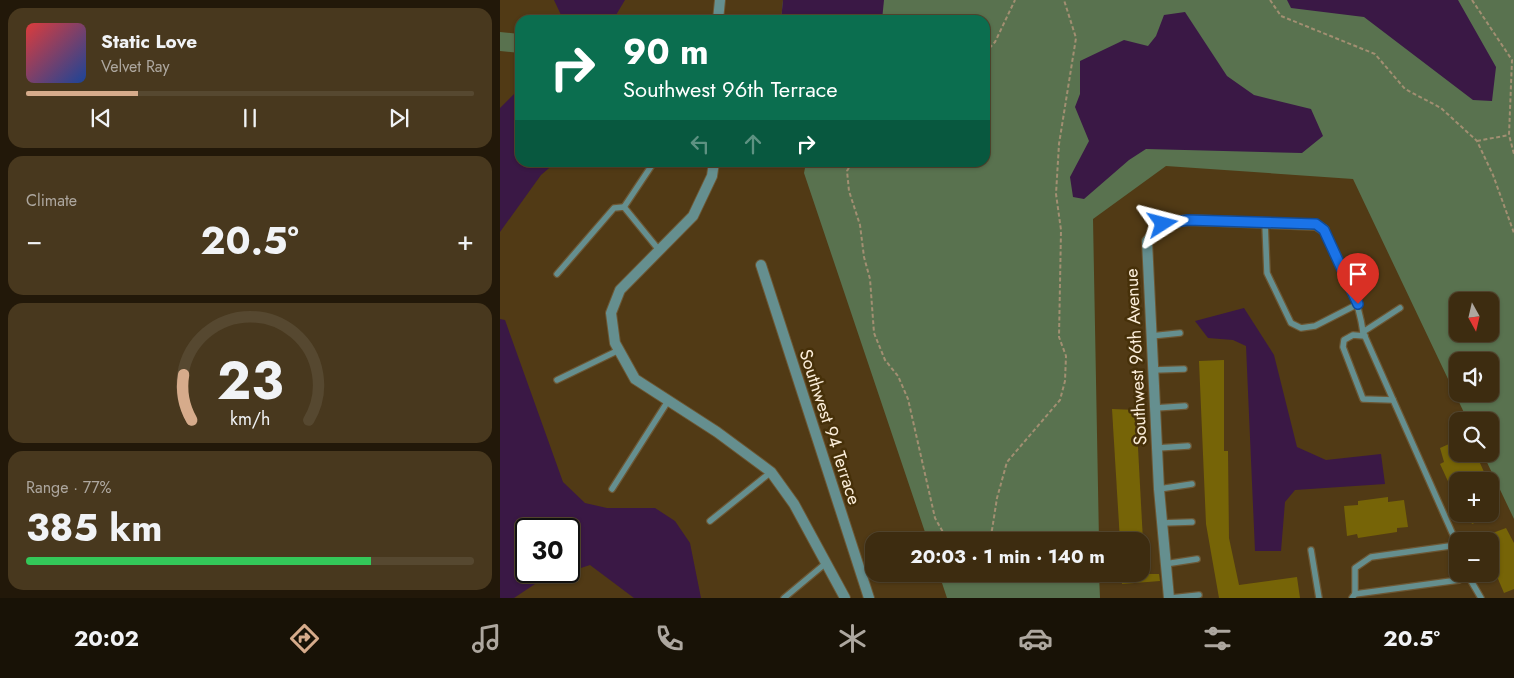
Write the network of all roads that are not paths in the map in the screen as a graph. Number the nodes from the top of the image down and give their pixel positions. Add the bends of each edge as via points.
1 (720, 0) edge
2 (718, 15) edge
3 (651, 167) edge
4 (713, 167) edge
5 (624, 206) junction
6 (1265, 222) junction
7 (1324, 230) joint
8 (659, 250) junction
9 (762, 265) dead end
10 (557, 274) dead end
11 (1358, 304) junction
12 (1400, 308) dead end
13 (1180, 333) dead end
14 (1364, 334) junction
15 (1151, 336) junction
16 (619, 350) junction
17 (1184, 369) dead end
18 (1153, 370) junction
19 (557, 380) dead end
20 (1393, 400) junction
21 (668, 401) junction
22 (1185, 406) dead end
23 (1155, 408) junction
24 (1188, 446) dead end
25 (1157, 448) junction
26 (771, 472) junction
27 (1192, 484) dead end
28 (612, 489) dead end
29 (1159, 489) junction
30 (710, 521) dead end
31 (1192, 522) dead end
32 (1162, 524) junction
33 (1451, 532) edge
34 (1449, 547) edge
35 (1311, 550) dead end
36 (1197, 559) dead end
37 (826, 563) junction
38 (1166, 564) junction
39 (1449, 582) edge
40 (1472, 582) edge
41 (1199, 595) dead end
42 (1353, 596) edge
43 (784, 598) edge
44 (845, 598) edge
45 (869, 598) edge
46 (1170, 598) edge
47 (1319, 598) edge
48 (1482, 598) edge

1 - 2 street
3 - 5 lane
4 - 8 street via 693,216
5 - 8 lane
5 - 10 lane via 614,208
6 - 7 street, Southwest 96th Avenue via 1316,224
6 - 11 lane via 1268,274 1292,323 1301,328 1315,326
6 - 15 street, Southwest 96th Avenue via 1188,220 1163,224 1147,241
7 - 11 lane
8 - 16 street via 620,290 611,313
9 - 45 street, Southwest 94 Terrace
11 - 14 lane
12 - 14 lane
13 - 15 lane
14 - 20 lane
14 - 20 lane via 1344,340 1343,348 1363,399
15 - 18 street, Southwest 96th Avenue
16 - 19 lane
16 - 21 street via 635,379
17 - 18 lane
18 - 23 street, Southwest 96th Avenue
20 - 33 lane
21 - 26 street
21 - 28 lane
22 - 23 lane
23 - 25 street, Southwest 96th Avenue
24 - 25 lane
25 - 29 street, Southwest 96th Avenue
26 - 30 lane
26 - 37 street via 794,504
27 - 29 lane
29 - 32 street, Southwest 96th Avenue
31 - 32 lane
32 - 38 street, Southwest 96th Avenue
34 - 42 lane via 1371,557 1355,568
35 - 47 lane
36 - 38 lane
37 - 43 lane
37 - 44 street
38 - 46 street, Southwest 96th Avenue
39 - 42 lane
40 - 48 lane
41 - 46 lane

